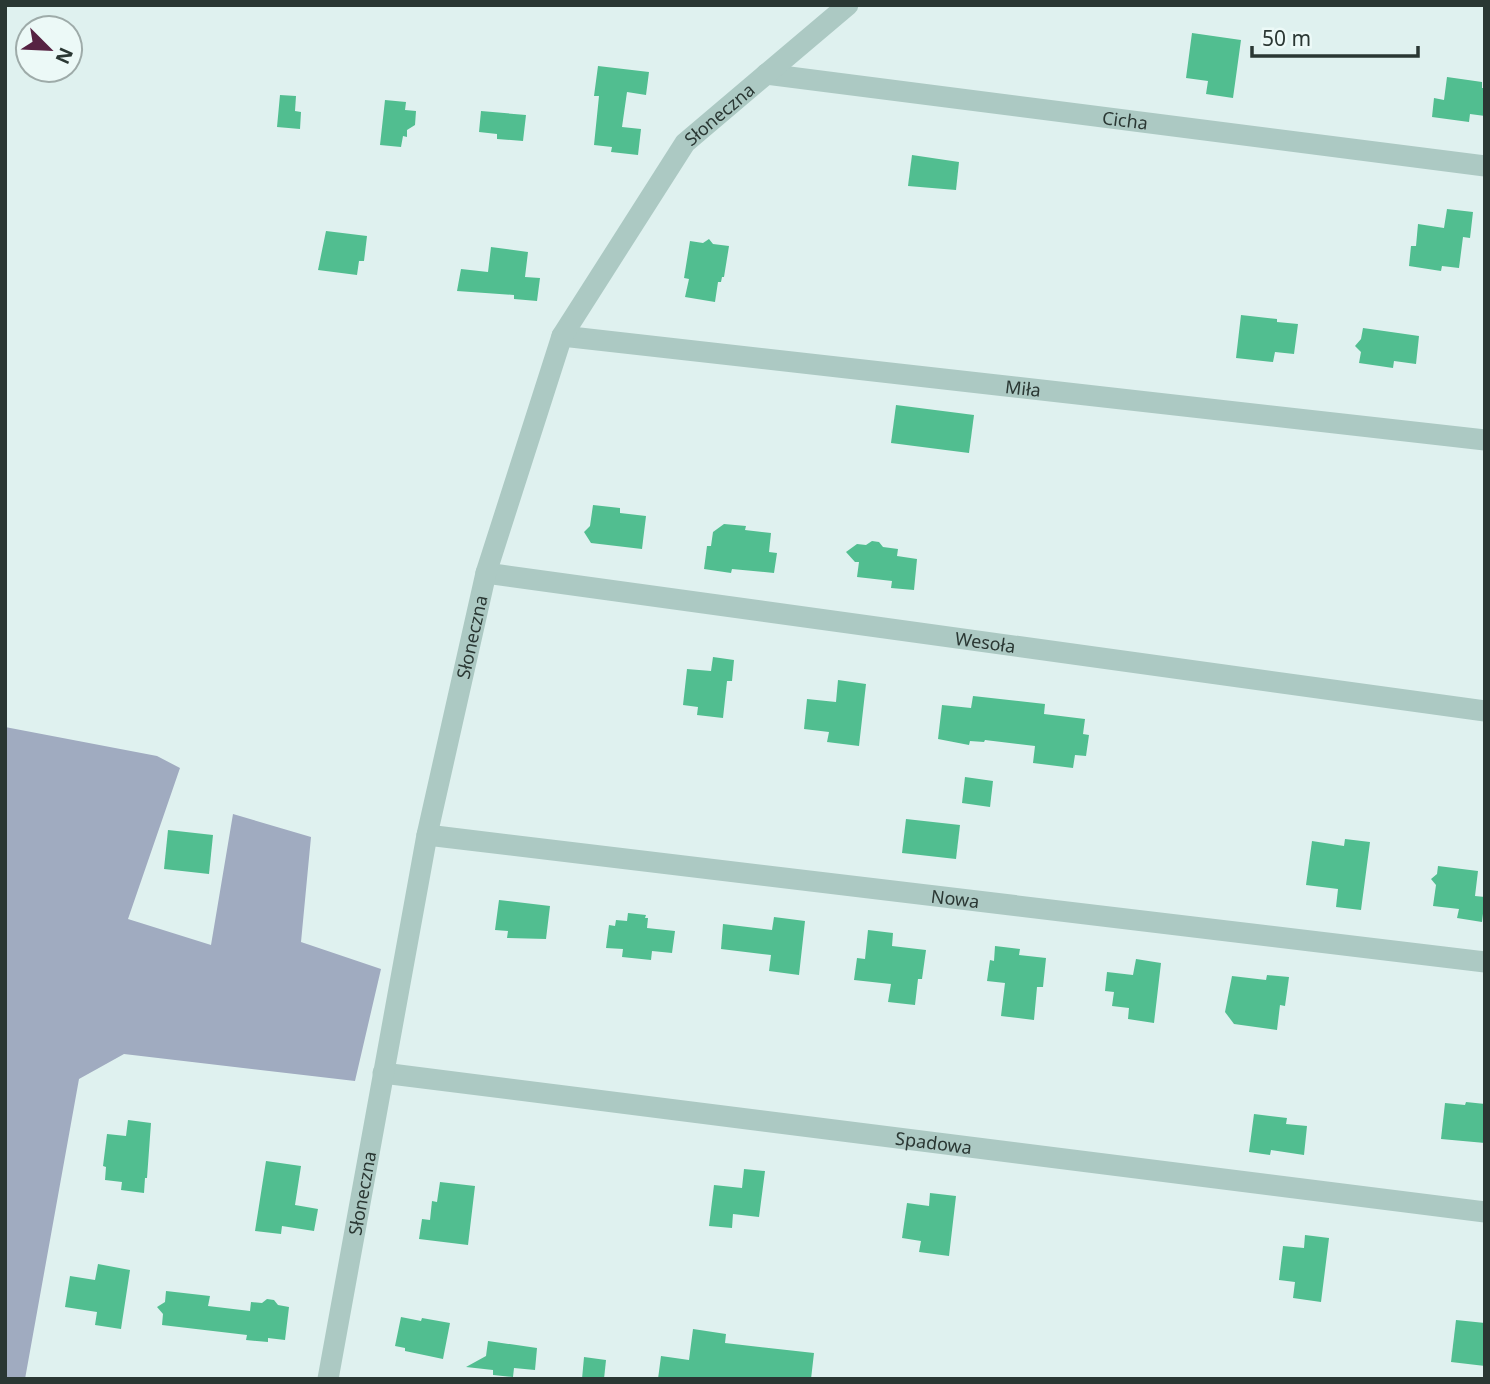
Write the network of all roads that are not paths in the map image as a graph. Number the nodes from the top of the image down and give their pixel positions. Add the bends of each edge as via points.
1 (848, 5) edge
2 (766, 74) junction
3 (1485, 166) edge
4 (562, 336) junction
5 (1485, 440) edge
6 (486, 573) junction
7 (1485, 711) edge
8 (427, 835) junction
9 (1485, 962) edge
10 (383, 1073) junction
11 (1485, 1212) edge
12 (328, 1379) edge

1 - 2 street, Słoneczna
2 - 3 street, Cicha
2 - 4 street, Słoneczna via 685,143
4 - 5 street, Miła
4 - 6 street, Słoneczna
6 - 7 street, Wesoła
6 - 8 street, Słoneczna
8 - 9 street, Nowa
8 - 10 street, Słoneczna
10 - 11 street, Spadowa
10 - 12 street, Słoneczna

